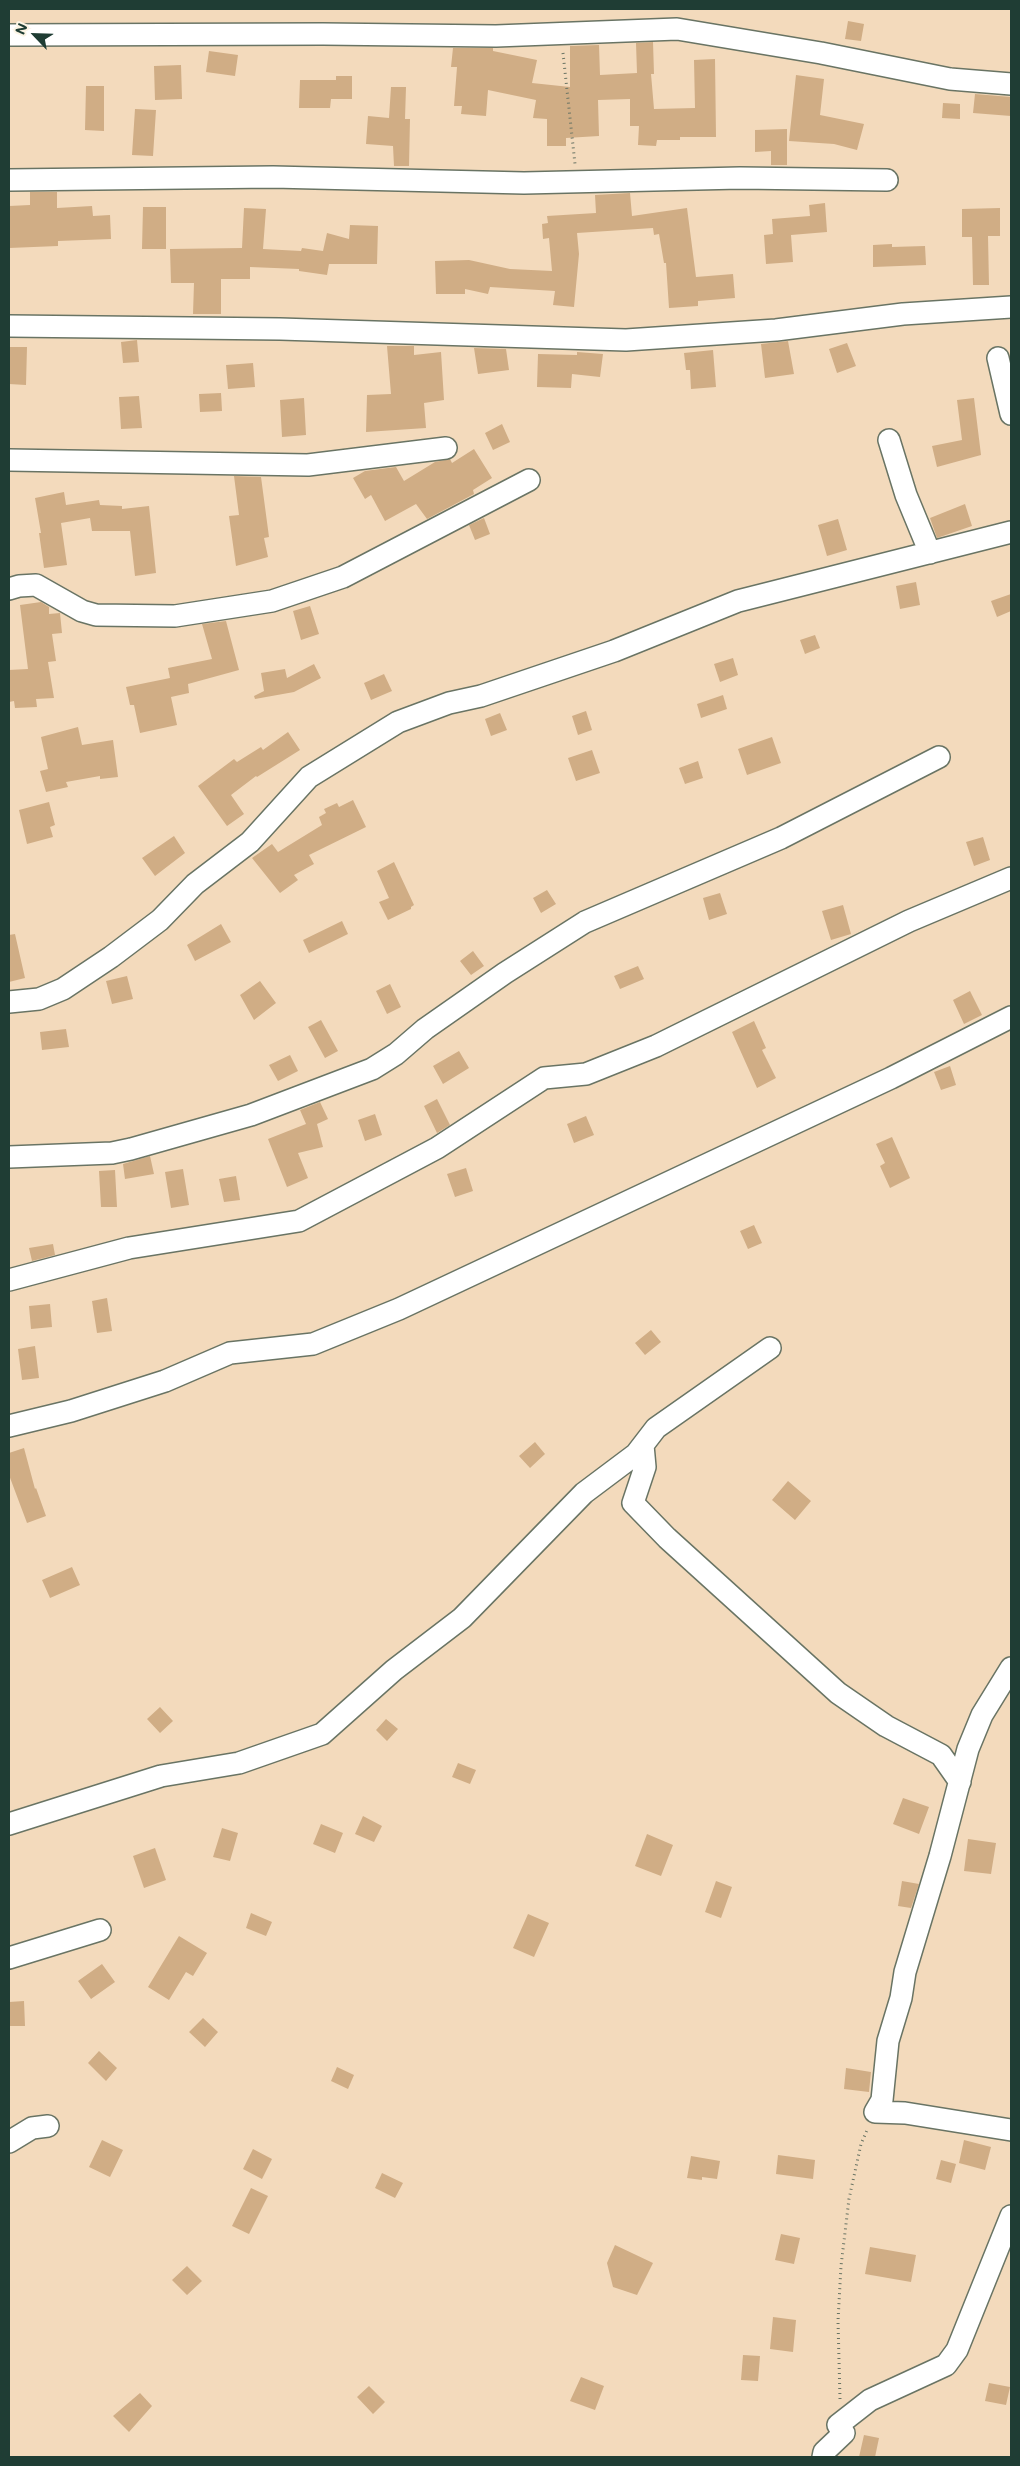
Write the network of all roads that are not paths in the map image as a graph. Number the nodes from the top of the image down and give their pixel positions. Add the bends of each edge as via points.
1 (9, 35) edge
2 (1011, 84) edge
3 (9, 180) edge
4 (887, 180) dead end
5 (1011, 308) edge
6 (9, 326) edge
7 (998, 358) dead end
8 (1011, 414) edge
9 (889, 440) dead end
10 (446, 448) dead end
11 (9, 460) edge
12 (530, 480) dead end
13 (1011, 532) edge
14 (930, 553) junction
15 (9, 589) edge
16 (939, 757) dead end
17 (1011, 878) edge
18 (9, 1002) edge
19 (1011, 1017) edge
20 (9, 1157) edge
21 (9, 1280) edge
22 (770, 1348) dead end
23 (9, 1426) edge
24 (642, 1445) junction
25 (1011, 1668) edge
26 (960, 1782) junction
27 (9, 1824) edge
28 (100, 1930) dead end
29 (9, 1958) edge
30 (48, 2126) dead end
31 (1011, 2130) edge
32 (9, 2142) edge
33 (1011, 2216) edge
34 (823, 2457) edge

1 - 2 street via 496,36 677,29 950,79
3 - 4 street via 273,177 524,183 740,178
5 - 6 street via 903,314 776,330 626,340
7 - 8 street
9 - 14 street via 906,495
10 - 11 street via 308,464
12 - 15 street via 344,577 272,601 175,616 96,615 82,612 36,585
13 - 14 street
14 - 18 street via 738,601 614,651 398,722 309,777 250,842 195,884 160,920 111,957 62,989 39,999
16 - 20 street via 781,838 586,922 506,973 372,1069 258,1113 131,1149 112,1153
17 - 21 street via 909,921 656,1046 586,1074 544,1078 437,1148 299,1221 129,1248
19 - 23 street via 874,1086 399,1309 313,1344 230,1353 165,1381 71,1411
22 - 24 street via 656,1428
24 - 26 street via 645,1467 633,1503 667,1538 838,1692 886,1726 941,1756
24 - 27 street via 636,1454 584,1493 462,1618 394,1670 322,1734 239,1763 161,1776
25 - 26 street via 982,1715 968,1749
26 - 31 street via 924,1916 905,1972 888,2041 882,2100 875,2112 905,2113
28 - 29 street
30 - 32 street via 32,2128
33 - 34 street via 957,2350 946,2365 870,2400 838,2425 844,2433 824,2452

